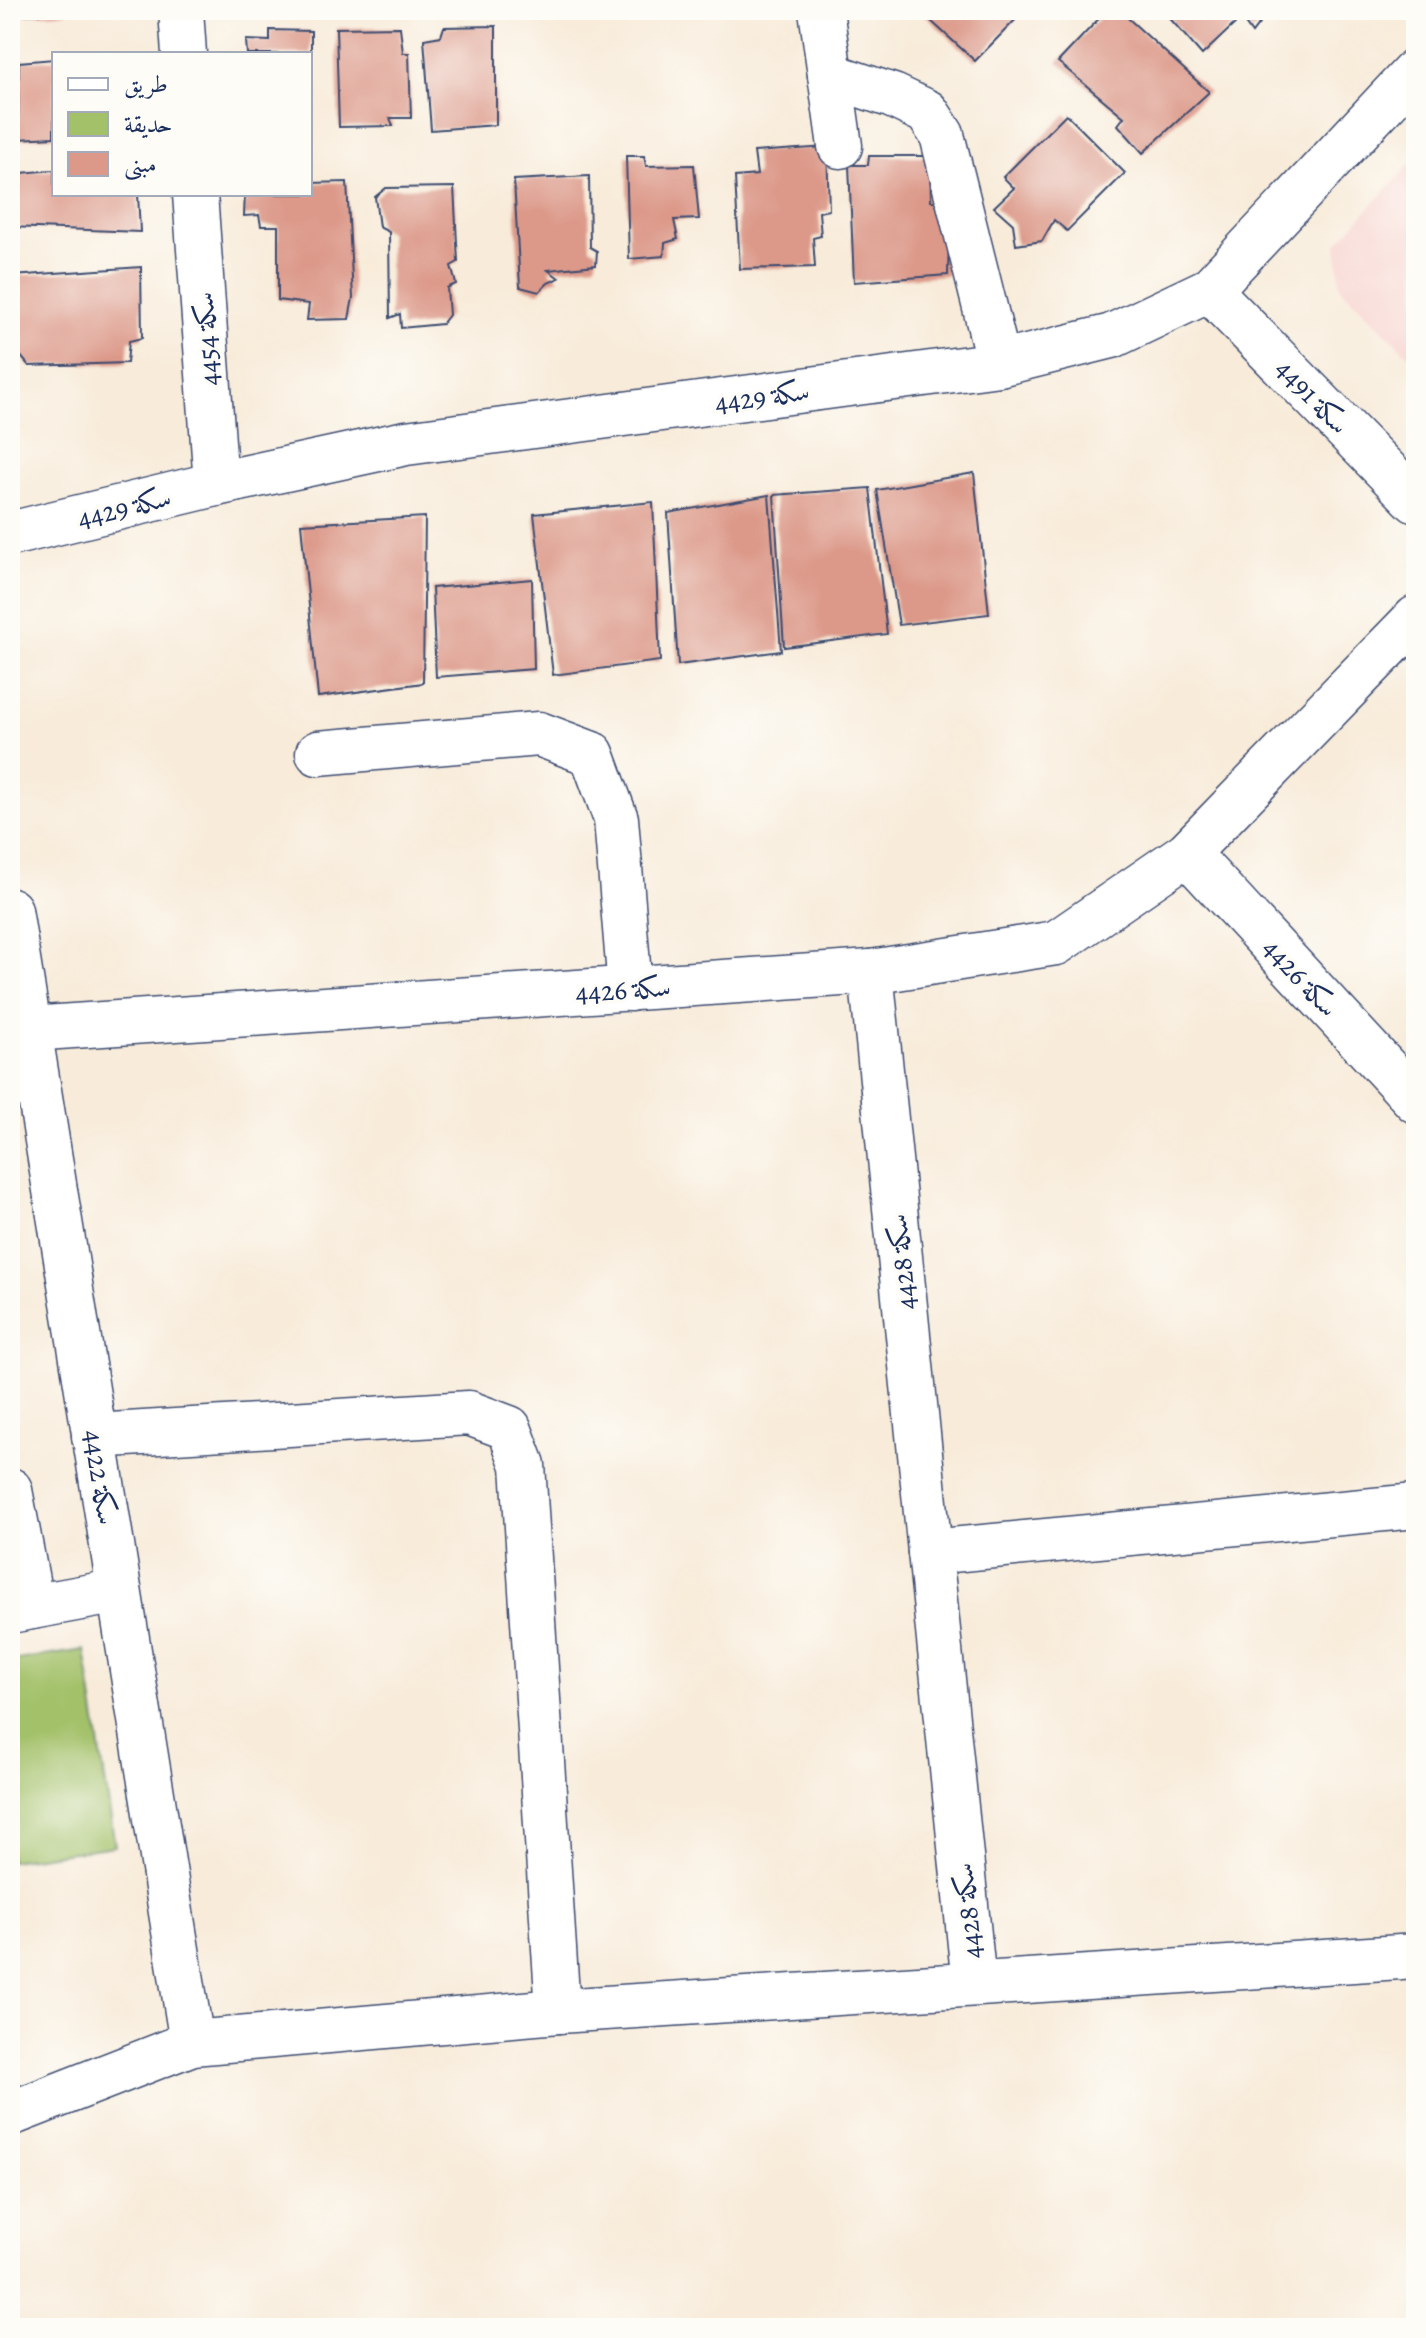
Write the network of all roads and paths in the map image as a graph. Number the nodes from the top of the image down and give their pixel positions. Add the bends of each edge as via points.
1 (181, 10) edge
2 (821, 10) edge
3 (184, 52) edge
4 (1416, 70) edge
5 (830, 75) junction
6 (840, 146) dead end
7 (195, 196) edge
8 (1209, 290) junction
9 (999, 364) junction
10 (216, 484) junction
11 (1416, 501) edge
12 (10, 534) edge
13 (1416, 618) edge
14 (318, 753) dead end
15 (1187, 853) junction
16 (10, 910) edge
17 (871, 972) junction
18 (16, 984) edge
19 (630, 989) junction
20 (29, 1029) junction
21 (1416, 1101) edge
22 (94, 1436) junction
23 (10, 1490) edge
24 (1416, 1506) edge
25 (930, 1552) junction
26 (119, 1591) junction
27 (21, 1609) edge
28 (1416, 1956) edge
29 (974, 1984) junction
30 (558, 2011) junction
31 (192, 2043) junction
32 (10, 2114) edge

1 - 3 street
2 - 5 street
4 - 8 street, سكة 4429
5 - 6 street
5 - 9 street via 927,112 942,135
7 - 10 street, سكة 4454
8 - 9 street, سكة 4429 via 1112,336
8 - 11 street, سكة 4491
9 - 10 street, سكة 4429 via 406,443
10 - 12 street, سكة 4429
13 - 15 street, سكة 4426
14 - 19 street via 539,734 592,754 616,819
15 - 17 street, سكة 4426 via 1056,943
15 - 21 street, سكة 4426
16 - 18 street, سكة 4422
17 - 19 street, سكة 4426
17 - 25 street, سكة 4428
18 - 20 street, سكة 4422
19 - 20 street, سكة 4426
20 - 22 street, سكة 4422
22 - 26 street, سكة 4422
22 - 30 street via 469,1413 509,1428 523,1465
23 - 27 street
24 - 25 street
25 - 29 street, سكة 4428
26 - 27 street
26 - 31 street, سكة 4422
28 - 29 street
29 - 30 street
30 - 31 street
31 - 32 street

